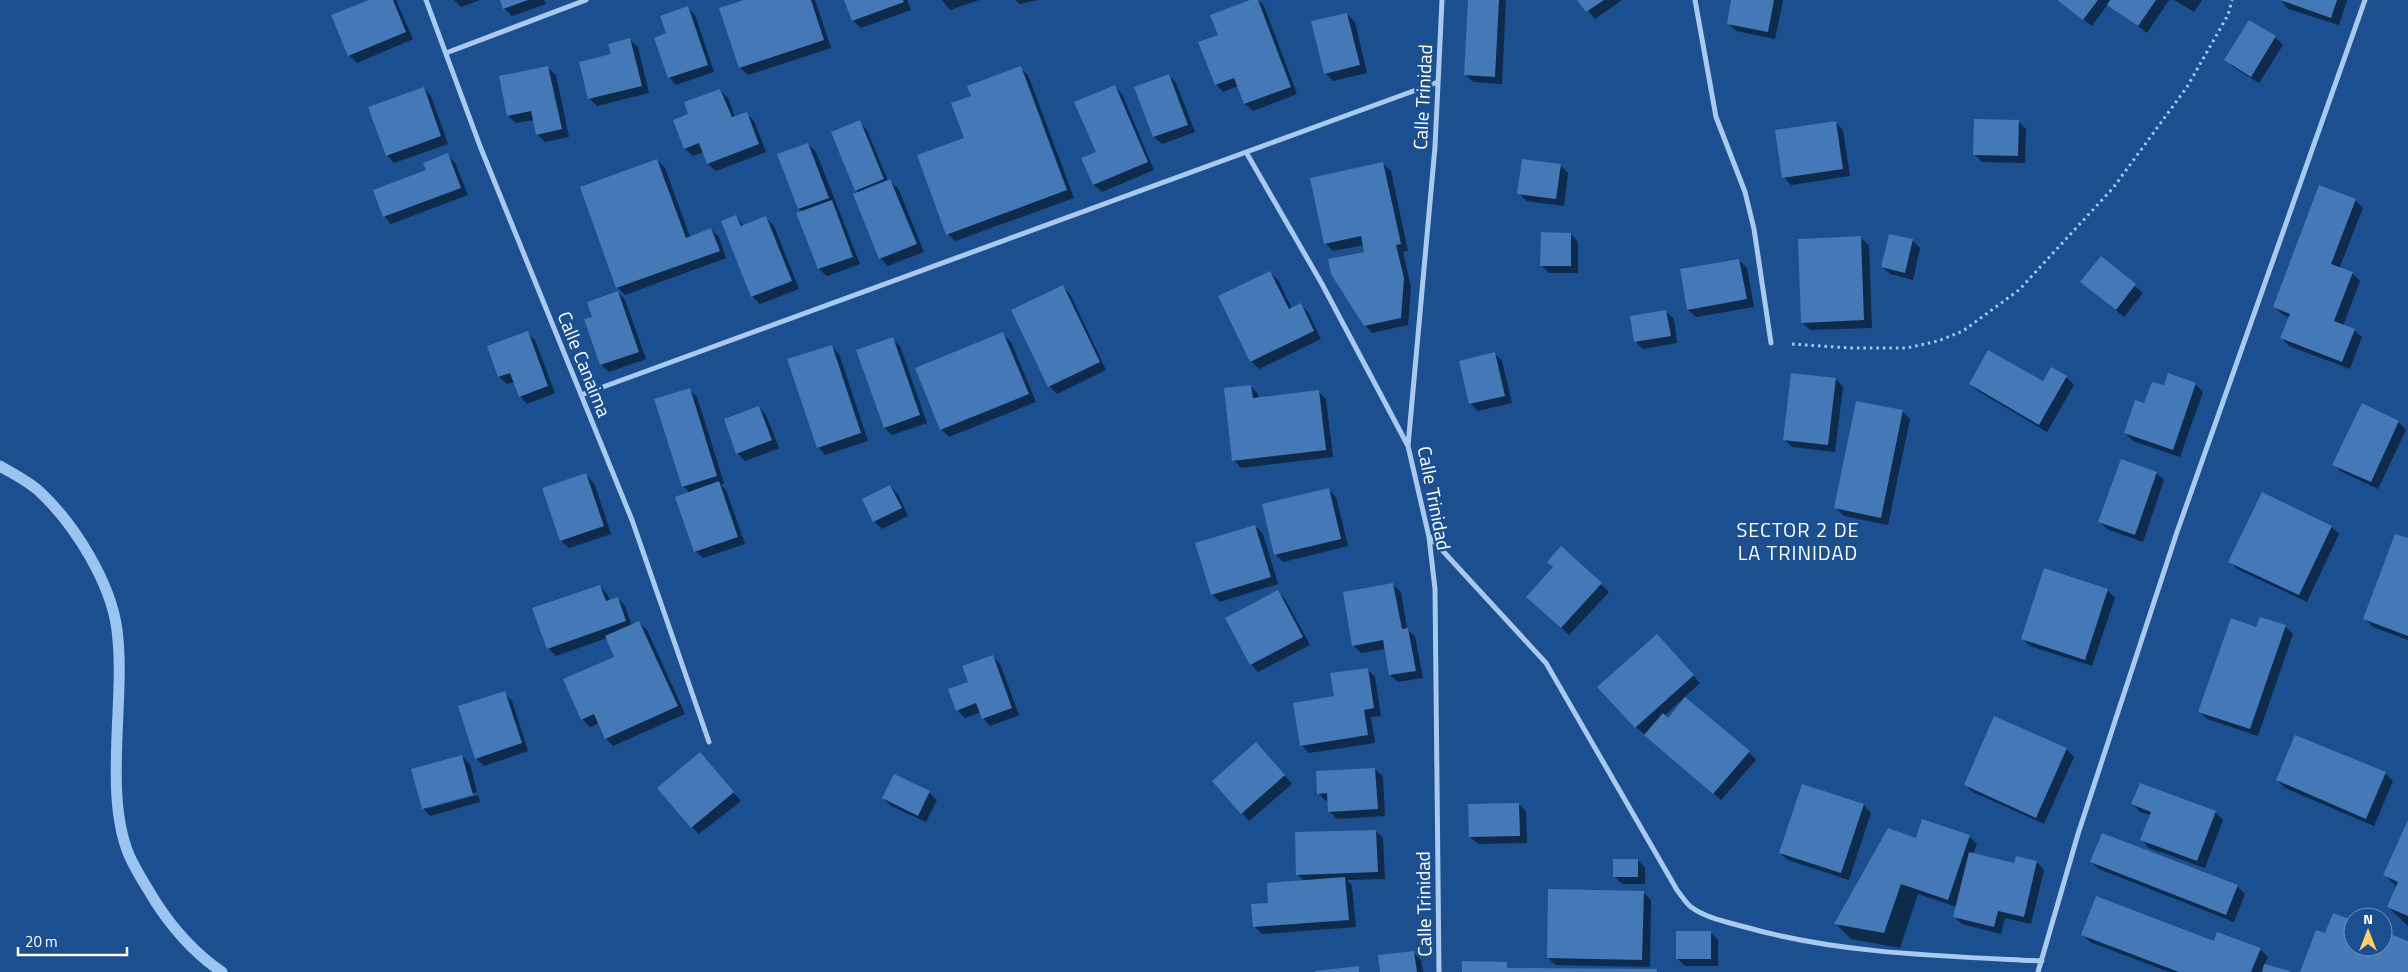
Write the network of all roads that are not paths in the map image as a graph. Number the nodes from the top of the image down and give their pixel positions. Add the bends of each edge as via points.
1 (426, 0) edge
2 (586, 0) edge
3 (1442, 0) edge
4 (1695, 0) edge
5 (2365, 0) edge
6 (446, 53) junction
7 (1438, 82) junction
8 (1246, 152) junction
9 (1771, 343) road end
10 (581, 395) junction
11 (1408, 446) junction
12 (1429, 537) junction
13 (710, 742) dead end
14 (2042, 961) junction
15 (1439, 972) edge
16 (2038, 972) edge

1 - 6 street, Calle Canaima
2 - 6 street
3 - 7 street, Calle Trinidad
4 - 9 street via 1716,117 1745,192 1754,229
5 - 14 street via 2177,532 2078,834
6 - 10 street, Calle Canaima via 480,146
7 - 8 street
7 - 11 street, Calle Trinidad
8 - 10 street
8 - 11 street via 1322,284
10 - 13 street, Calle Canaima via 632,520
11 - 12 street, Calle Trinidad
12 - 14 street via 1546,663 1677,890 1691,907 1718,920 1768,933 1855,948
12 - 15 street, Calle Trinidad via 1436,633
14 - 16 street

